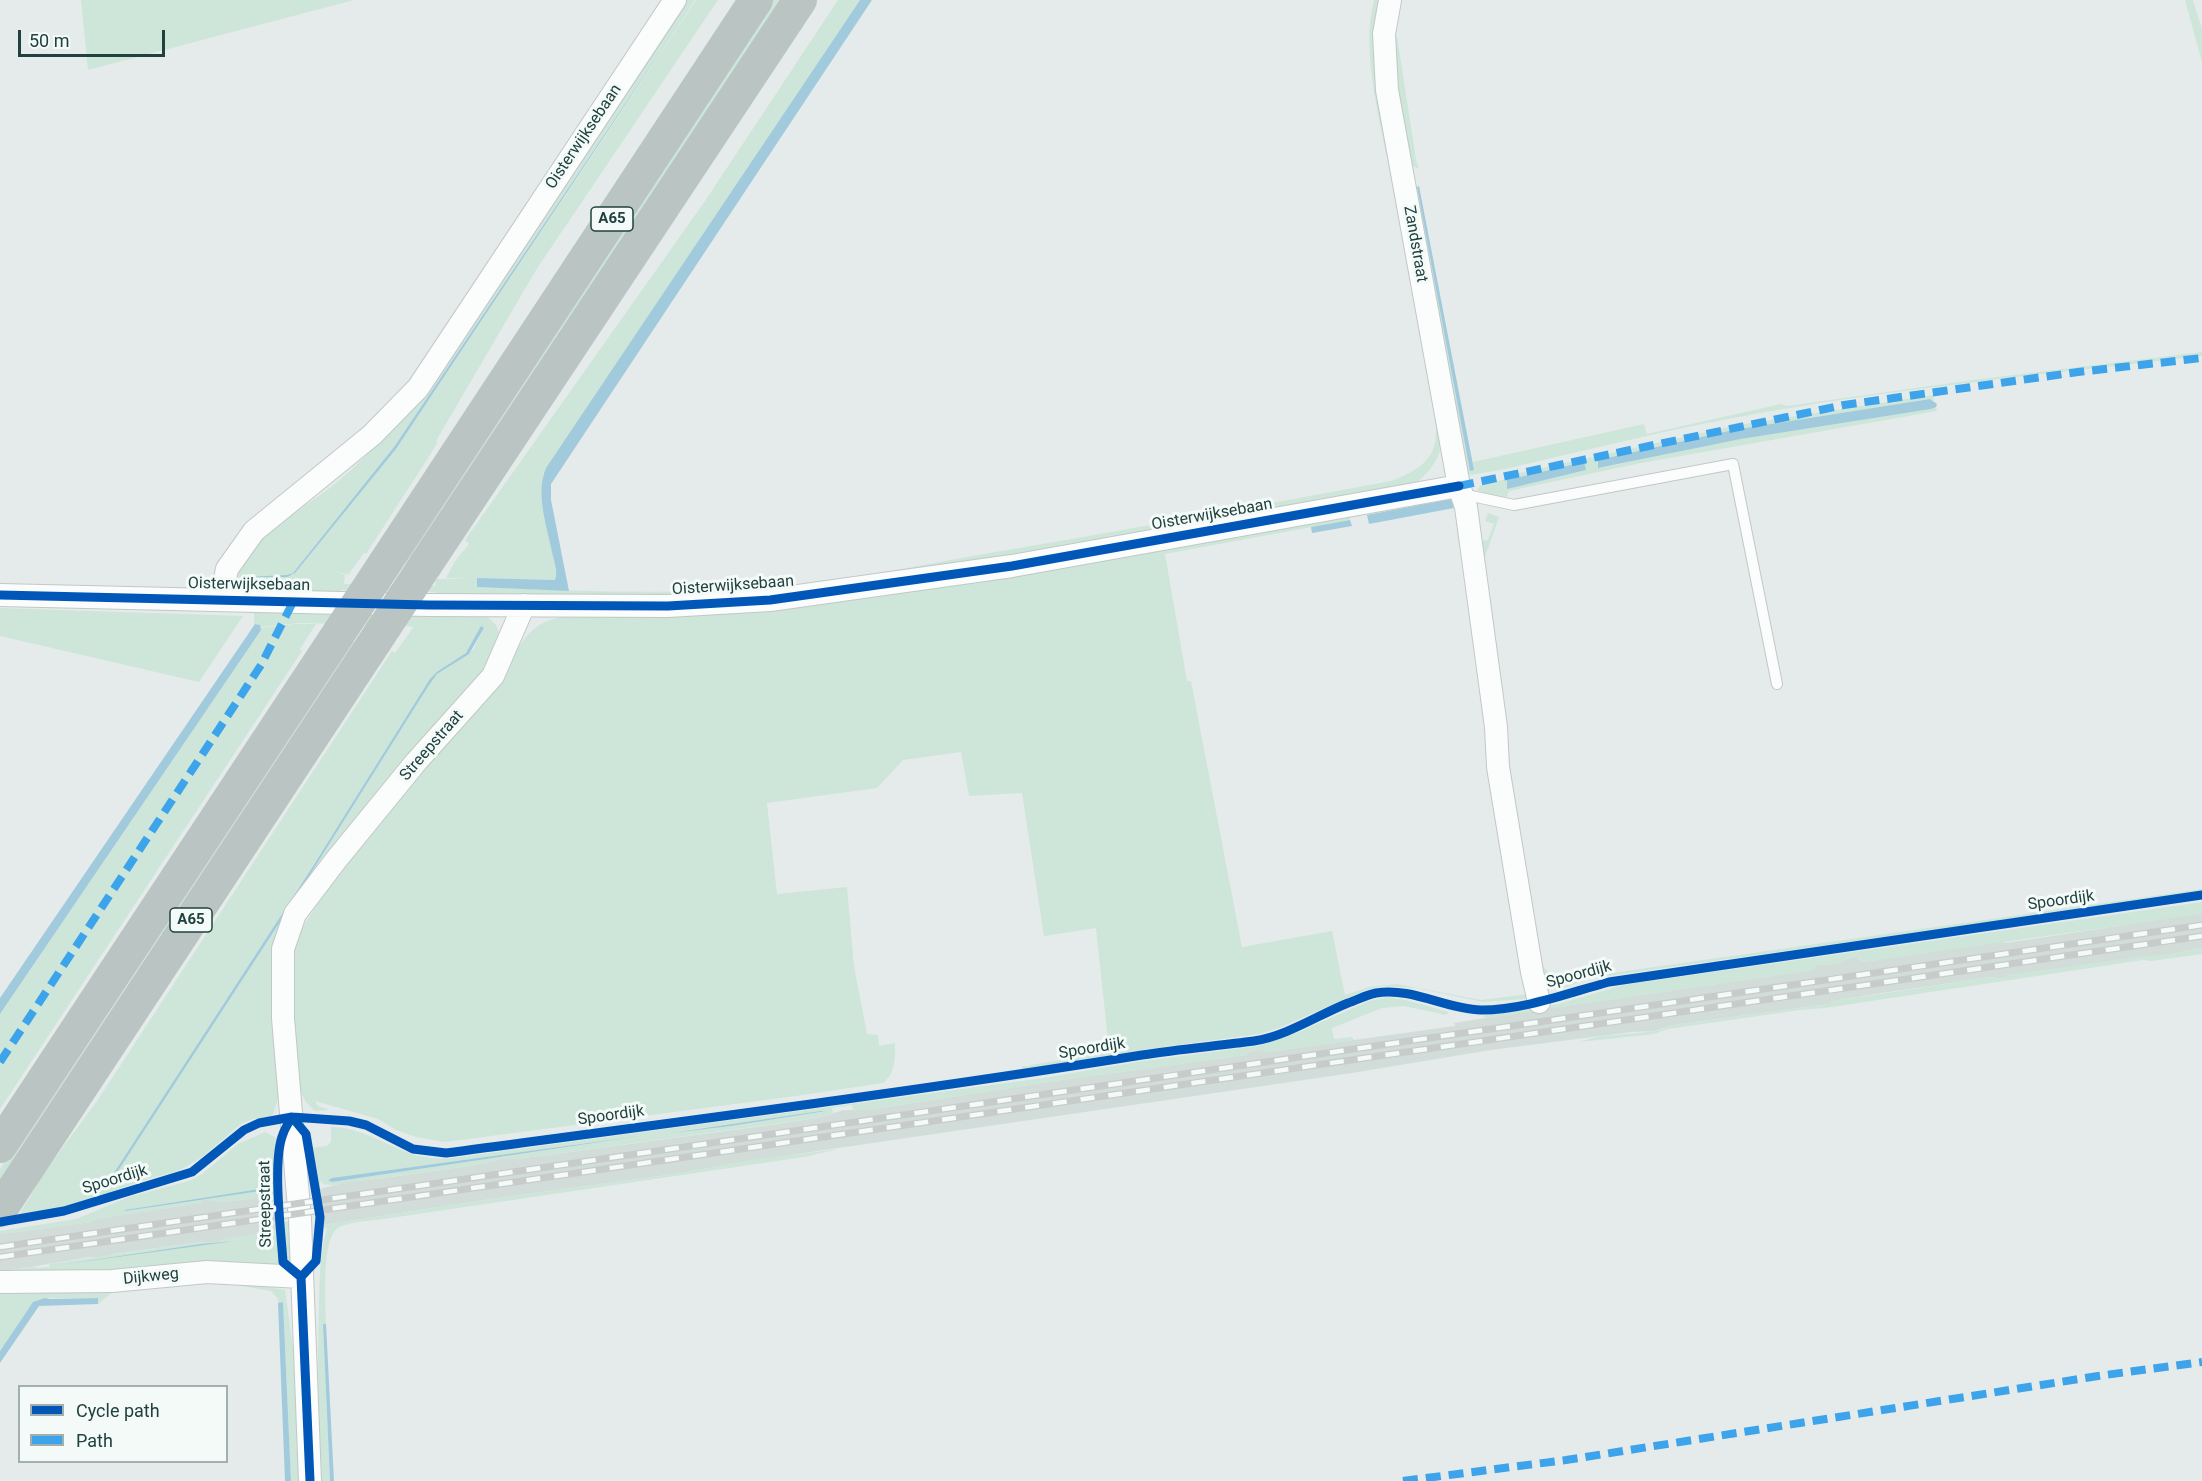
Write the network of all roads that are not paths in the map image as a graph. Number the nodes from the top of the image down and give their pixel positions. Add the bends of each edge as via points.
1 (675, 0) edge
2 (756, 0) edge
3 (800, 0) edge
4 (1390, 0) edge
5 (1461, 490) junction
6 (0, 595) edge
7 (221, 599) junction
8 (524, 605) junction
9 (1778, 684) dead end
10 (1539, 1002) dead end
11 (0, 1146) edge
12 (4, 1203) edge
13 (301, 1277) junction
14 (0, 1282) edge
15 (310, 1481) edge

1 - 7 street, Oisterwijksebaan via 418,388 372,435 254,531 227,569
2 - 11 highway, A65, bridge
3 - 12 highway, A65, bridge
4 - 5 street, Zandstraat via 1384,34 1387,90
5 - 8 street, Oisterwijksebaan via 1012,566 770,600 669,606
5 - 9 lane via 1514,505 1733,464
5 - 10 street, Zandstraat via 1496,727 1498,767
6 - 7 street, Oisterwijksebaan
7 - 8 street, Oisterwijksebaan
8 - 13 street, Streepstraat via 493,676 416,762 330,869 296,914 283,949 283,1018
13 - 14 street, Dijkweg via 207,1272 112,1281
13 - 15 street, Streepstraat

